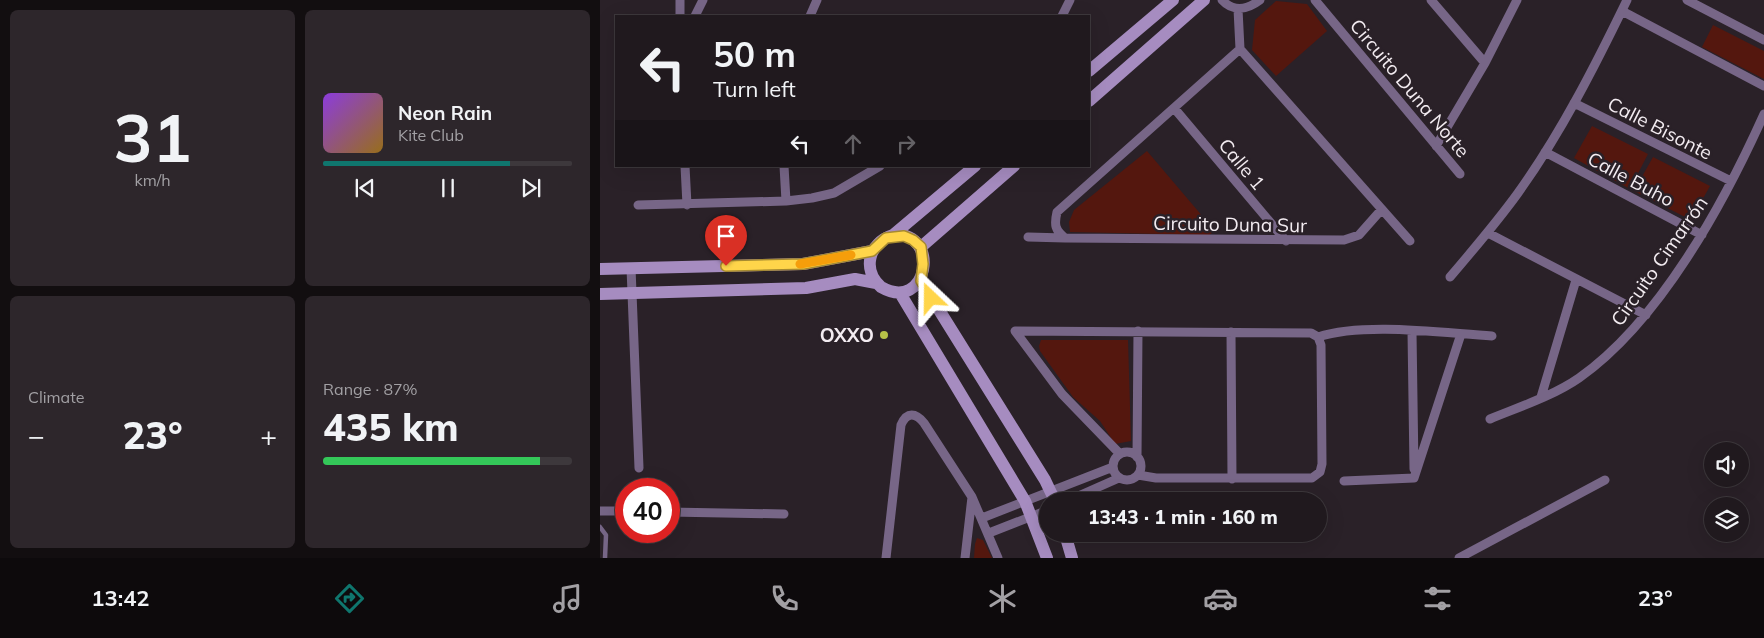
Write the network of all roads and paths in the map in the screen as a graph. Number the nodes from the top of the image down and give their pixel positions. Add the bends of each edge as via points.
1 (680, 0) edge
2 (703, 0) edge
3 (817, 0) edge
4 (1070, 0) edge
5 (1173, 0) edge
6 (1204, 0) edge
7 (1222, 0) edge
8 (1260, 0) edge
9 (1315, 0) edge
10 (1431, 0) edge
11 (1517, 0) edge
12 (1627, 0) edge
13 (1687, 0) edge
14 (1238, 9) junction
15 (1622, 11) junction
16 (680, 15) edge
17 (696, 15) edge
18 (810, 15) edge
19 (1062, 15) edge
20 (1764, 40) edge
21 (1240, 49) junction
22 (1485, 63) junction
23 (1090, 70) edge
24 (1764, 86) edge
25 (1090, 100) edge
26 (1574, 103) junction
27 (1174, 108) junction
28 (1764, 114) edge
29 (1436, 146) junction
30 (1545, 152) junction
31 (685, 167) edge
32 (784, 167) edge
33 (878, 167) edge
34 (974, 167) edge
35 (1013, 167) edge
36 (1460, 174) dead end
37 (1731, 182) junction
38 (786, 201) junction
39 (638, 205) dead end
40 (687, 205) junction
41 (1382, 209) junction
42 (1488, 233) junction
43 (1702, 235) junction
44 (893, 236) junction
45 (1028, 237) dead end
46 (1065, 238) junction
47 (1286, 241) junction
48 (1410, 241) dead end
49 (921, 247) junction
50 (872, 251) junction
51 (600, 268) edge
52 (631, 268) junction
53 (1450, 277) dead end
54 (1576, 280) junction
55 (921, 281) junction
56 (876, 283) junction
57 (632, 293) junction
58 (900, 293) junction
59 (600, 294) edge
60 (1646, 315) junction
61 (1138, 331) junction
62 (1231, 332) junction
63 (1412, 332) junction
64 (1461, 334) junction
65 (1492, 336) dead end
66 (1318, 337) junction
67 (1541, 397) junction
68 (1490, 420) dead end
69 (1120, 454) junction
70 (1138, 457) junction
71 (1113, 467) junction
72 (639, 468) dead end
73 (1138, 475) junction
74 (1119, 478) junction
75 (1414, 478) junction
76 (1232, 479) junction
77 (1344, 480) dead end
78 (1605, 480) dead end
79 (1050, 492) edge
80 (1060, 492) edge
81 (1087, 492) edge
82 (972, 497) junction
83 (1039, 498) edge
84 (1025, 501) junction
85 (600, 511) edge
86 (615, 511) edge
87 (680, 512) edge
88 (1039, 513) edge
89 (784, 514) dead end
90 (1032, 516) junction
91 (982, 518) junction
92 (600, 527) edge
93 (989, 533) junction
94 (1068, 542) edge
95 (605, 558) edge
96 (886, 558) edge
97 (965, 558) edge
98 (998, 558) edge
99 (1047, 558) edge
100 (1072, 558) edge
101 (1459, 558) edge

1 - 16 street
2 - 17 street
3 - 18 street
4 - 19 street
5 - 23 street
6 - 25 street
7 - 14 street
8 - 14 street via 1250,7
9 - 29 street, Circuito Duna Norte
10 - 22 street
11 - 22 street
12 - 15 street
13 - 20 street
14 - 21 street
15 - 24 street
15 - 26 street
21 - 27 street
21 - 41 street
22 - 29 street
26 - 30 street
26 - 37 street, Calle Bisonte
27 - 46 street via 1057,212 1054,223 1057,232
27 - 47 street, Calle 1
28 - 37 street, Circuito Cimarrón
29 - 36 street, Circuito Duna Norte
30 - 42 street
30 - 43 street, Calle Buho
31 - 40 street
32 - 38 street
33 - 38 street via 834,194
34 - 44 street
35 - 49 street
37 - 43 street, Circuito Cimarrón
38 - 40 street
39 - 40 street
41 - 47 street, Circuito Duna Sur via 1352,239
41 - 48 street
42 - 53 street
42 - 54 street
43 - 60 street, Circuito Cimarrón
44 - 49 street via 909,237
44 - 50 street via 880,241
45 - 46 street, Circuito Duna Sur
46 - 47 street, Circuito Duna Sur
49 - 55 street
50 - 52 street via 803,264
50 - 56 street via 870,271
51 - 52 street
52 - 57 street
54 - 60 street
54 - 67 street
55 - 58 street
55 - 79 street
56 - 57 street via 855,280 806,288
56 - 58 street via 886,291
57 - 59 street
57 - 72 street
58 - 84 street
60 - 67 street, Circuito Cimarrón via 1600,362 1577,379
61 - 62 street
61 - 69 street via 1014,331 1062,394
61 - 70 street
62 - 66 street via 1311,333
62 - 76 street
63 - 64 street
63 - 66 street via 1364,329
63 - 75 street
64 - 65 street
64 - 75 street
66 - 76 street via 1321,346 1320,472 1312,478
67 - 68 street, Circuito Cimarrón
69 - 70 street via 1126,452
69 - 71 street
70 - 73 street via 1141,466
71 - 74 street
71 - 80 street
73 - 74 street via 1129,480
73 - 76 street
74 - 81 street
75 - 77 street
78 - 101 street
82 - 91 street
82 - 96 street via 924,423 916,415 906,416 901,425
82 - 97 street
83 - 84 street
84 - 90 street
84 - 91 street
85 - 86 street
87 - 89 street
88 - 90 street
90 - 93 street
90 - 99 street
91 - 93 street
92 - 95 lane via 606,536
93 - 98 street
94 - 100 street

